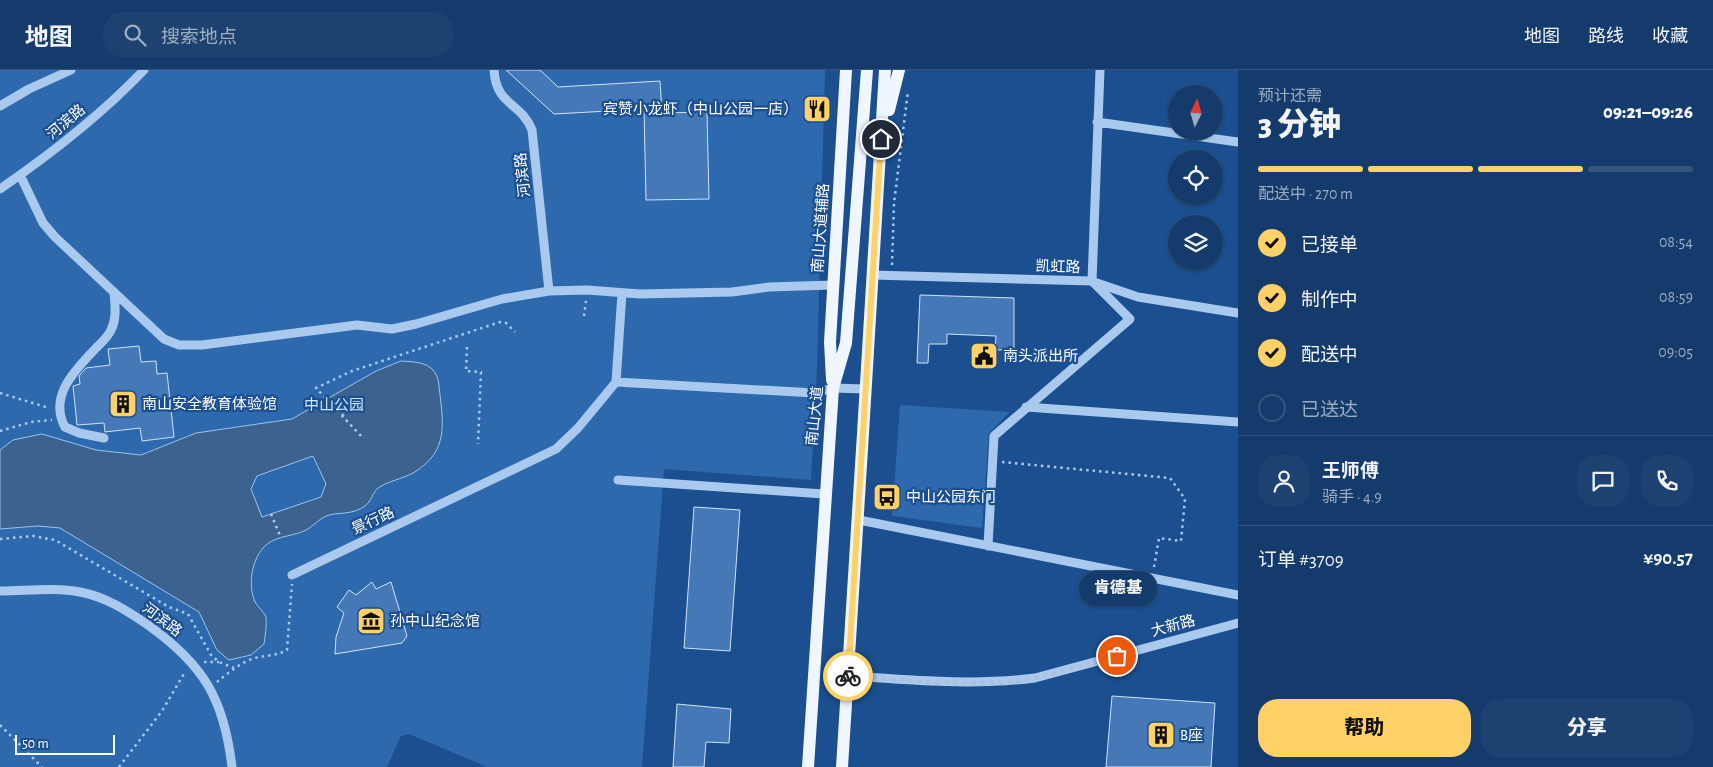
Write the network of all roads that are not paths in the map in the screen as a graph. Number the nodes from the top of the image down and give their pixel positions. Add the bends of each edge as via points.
1 (71, 70) edge
2 (144, 70) edge
3 (494, 70) edge
4 (846, 70) edge
5 (867, 70) edge
6 (885, 70) edge
7 (899, 70) edge
8 (1100, 70) edge
9 (0, 106) edge
10 (1097, 122) junction
11 (862, 138) junction
12 (881, 139) junction
13 (1238, 142) edge
14 (20, 175) junction
15 (0, 189) edge
16 (872, 275) junction
17 (1092, 281) junction
18 (833, 285) junction
19 (549, 291) junction
20 (114, 292) junction
21 (622, 293) junction
22 (1238, 313) edge
23 (616, 382) junction
24 (832, 388) junction
25 (865, 389) junction
26 (1026, 407) junction
27 (1238, 422) edge
28 (104, 438) dead end
29 (618, 480) dead end
30 (824, 494) junction
31 (859, 520) junction
32 (988, 546) junction
33 (292, 575) road end
34 (0, 591) edge
35 (1238, 595) edge
36 (1238, 623) edge
37 (848, 676) junction
38 (232, 767) edge
39 (808, 767) edge
40 (842, 767) edge

1 - 9 street
2 - 14 street, 河滨路 via 81,128
3 - 19 street, 河滨路 via 498,91 526,119 532,130
4 - 18 main road, 南山大道辅路
5 - 11 main road, 南山大道
6 - 12 main road
7 - 12 main road
8 - 10 street, 凯虹路
10 - 13 street
10 - 17 street, 凯虹路
11 - 12 main road
11 - 24 main road, 南山大道 via 846,343
12 - 16 main road
14 - 15 street, 河滨路
14 - 20 street via 43,223
16 - 17 street, 凯虹路
16 - 25 main road
17 - 22 street via 1138,297
17 - 26 street via 1130,319
18 - 21 street via 732,292
18 - 24 main road, 南山大道辅路
19 - 20 street via 502,299 392,329 358,325 202,345 179,345 164,339
19 - 21 street
20 - 28 street via 116,316 111,332 72,373 64,387 60,415 65,427
21 - 23 street
23 - 24 street via 816,392
23 - 33 street, 景行路 via 556,449
24 - 25 street
24 - 30 main road, 南山大道
25 - 31 main road
26 - 27 street
26 - 32 street via 994,436
29 - 30 street
30 - 39 main road, 南山大道
31 - 32 street
31 - 37 main road
32 - 35 street
34 - 38 street, 河滨路 via 78,592 113,602 166,638 192,661 210,687 219,706
36 - 37 street, 大新路 via 1010,682 940,682
37 - 40 main road

